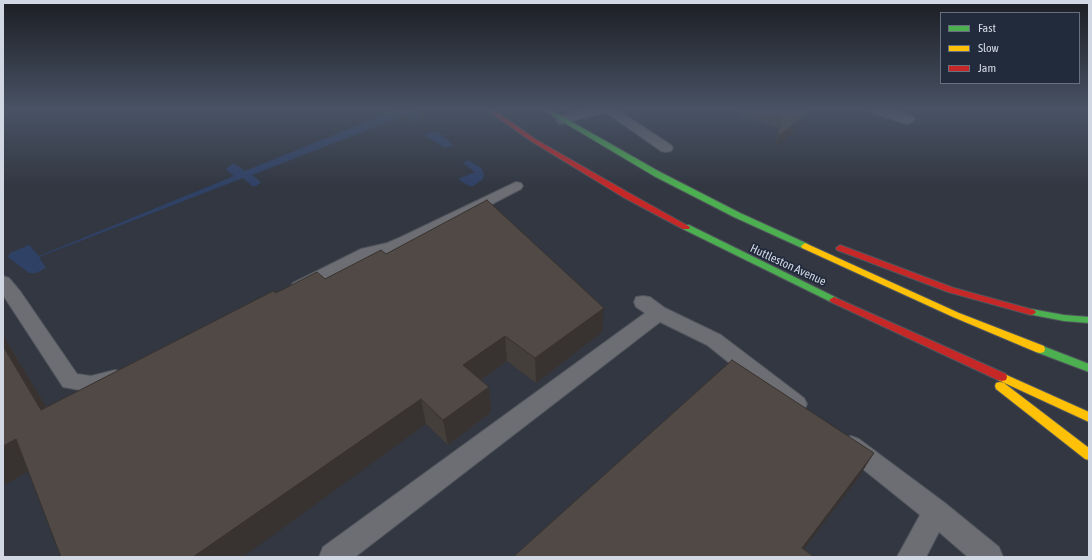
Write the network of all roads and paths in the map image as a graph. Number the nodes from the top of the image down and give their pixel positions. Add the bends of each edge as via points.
1 (530, 136) edge
2 (591, 136) edge
3 (649, 136) edge
4 (666, 148) dead end
5 (516, 186) dead end
6 (694, 194) junction
7 (798, 232) dead end
8 (828, 243) dead end
9 (3, 282) edge
10 (281, 296) edge
11 (1089, 320) edge
12 (970, 364) junction
13 (1089, 368) edge
14 (132, 370) edge
15 (813, 417) edge
16 (1089, 417) edge
17 (831, 431) edge
18 (1089, 455) edge
19 (936, 512) junction
20 (333, 557) edge
21 (911, 557) edge
22 (989, 557) edge

1 - 12 highway, Huttleston Avenue via 664,217
2 - 6 highway, Huttleston Avenue
3 - 4 lane
5 - 10 lane via 407,241 359,257
6 - 7 highway
6 - 13 highway, Huttleston Avenue via 950,312
8 - 11 highway via 951,290 988,301 1064,318
9 - 14 lane via 71,381 91,384 104,382
12 - 16 highway, Huttleston Avenue
12 - 18 highway
15 - 20 lane via 714,340 651,308
17 - 19 lane
19 - 21 lane
19 - 22 lane

